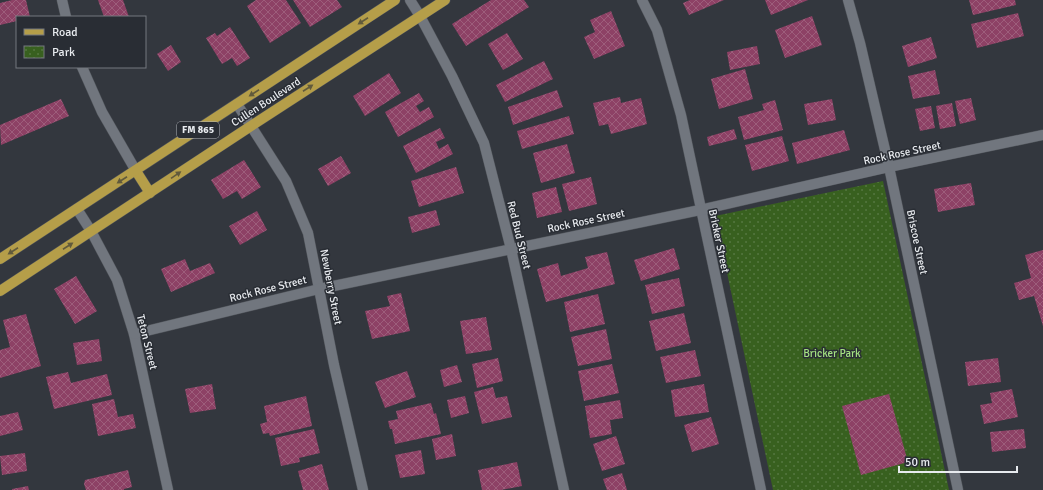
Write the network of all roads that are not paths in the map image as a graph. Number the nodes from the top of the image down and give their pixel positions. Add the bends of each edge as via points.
1 (62, 0) edge
2 (395, 0) edge
3 (410, 0) edge
4 (445, 0) edge
5 (642, 0) edge
6 (848, 0) edge
7 (66, 16) edge
8 (420, 16) junction
9 (82, 68) edge
10 (237, 104) junction
11 (251, 126) junction
12 (1043, 135) edge
13 (889, 167) junction
14 (136, 171) junction
15 (150, 193) junction
16 (77, 209) junction
17 (700, 210) junction
18 (91, 231) junction
19 (511, 249) junction
20 (0, 259) edge
21 (320, 289) junction
22 (0, 291) edge
23 (134, 334) junction
24 (168, 490) edge
25 (363, 490) edge
26 (564, 490) edge
27 (761, 490) edge
28 (958, 490) edge

1 - 7 street
2 -> 10 main road, Cullen Boulevard / FM 865
3 - 8 street, Red Bud Street
4 - 8 main road, Cullen Boulevard / FM 865
5 - 17 street, Bricker Street via 657,30 681,115
6 - 13 street, Briscoe Street
11 -> 8 main road, Cullen Boulevard / FM 865
8 - 19 street, Red Bud Street via 484,143
9 - 14 street via 102,112
10 - 11 street, Newberry Street
10 - 14 main road, Cullen Boulevard / FM 865
15 -> 11 main road, Cullen Boulevard / FM 865
11 - 21 street, Newberry Street via 286,181 308,233
12 - 13 street, Rock Rose Street
13 - 17 street, Rock Rose Street
13 - 28 street, Briscoe Street
14 - 15 main road
14 -> 16 main road, Cullen Boulevard / FM 865
15 - 18 main road, Cullen Boulevard / FM 865
16 - 18 street, Teton Street
16 -> 20 main road, Cullen Boulevard / FM 865
17 - 19 street, Rock Rose Street
17 - 27 street, Bricker Street
22 -> 18 main road, Cullen Boulevard / FM 865
18 - 23 street, Teton Street via 117,280
19 - 21 street, Rock Rose Street
19 - 26 street, Red Bud Street
21 - 23 street, Rock Rose Street
21 - 25 street, Newberry Street via 334,365
23 - 24 street, Teton Street

